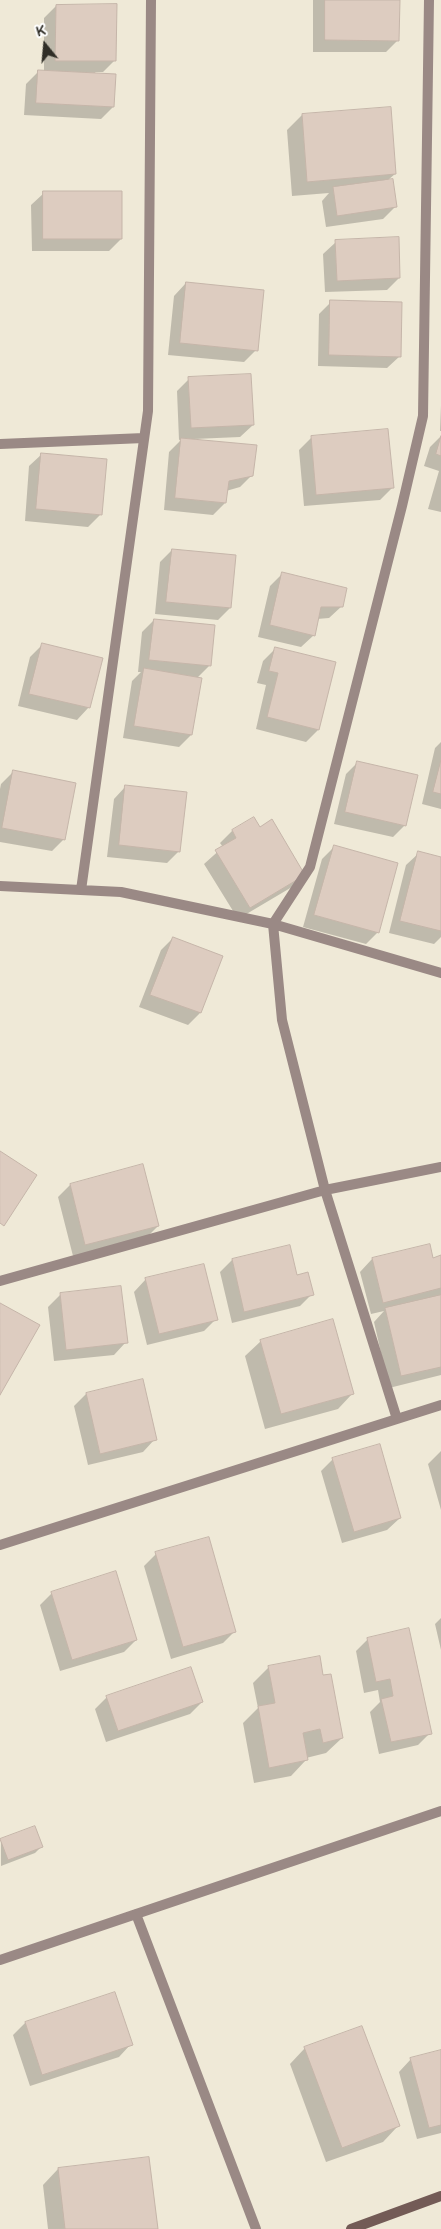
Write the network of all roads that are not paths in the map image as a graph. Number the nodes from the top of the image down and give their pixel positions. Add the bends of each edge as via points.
1 (151, 0) edge
2 (429, 0) edge
3 (144, 438) junction
4 (0, 444) edge
5 (0, 886) edge
6 (81, 890) junction
7 (273, 924) junction
8 (441, 973) edge
9 (441, 1167) edge
10 (325, 1190) junction
11 (0, 1282) edge
12 (441, 1405) edge
13 (397, 1419) junction
14 (0, 1545) edge
15 (441, 1811) edge
16 (136, 1914) junction
17 (0, 1960) edge
18 (441, 2196) edge
19 (256, 2229) edge
20 (351, 2229) edge

1 - 3 street via 148,412
2 - 7 street via 423,416 310,867
3 - 4 street
3 - 6 street
5 - 6 street
6 - 7 street via 121,892
7 - 8 street
7 - 10 street via 282,1020
9 - 10 street
10 - 11 street
10 - 13 street
12 - 13 street
13 - 14 street
15 - 16 street
16 - 17 street
16 - 19 street
18 - 20 street

